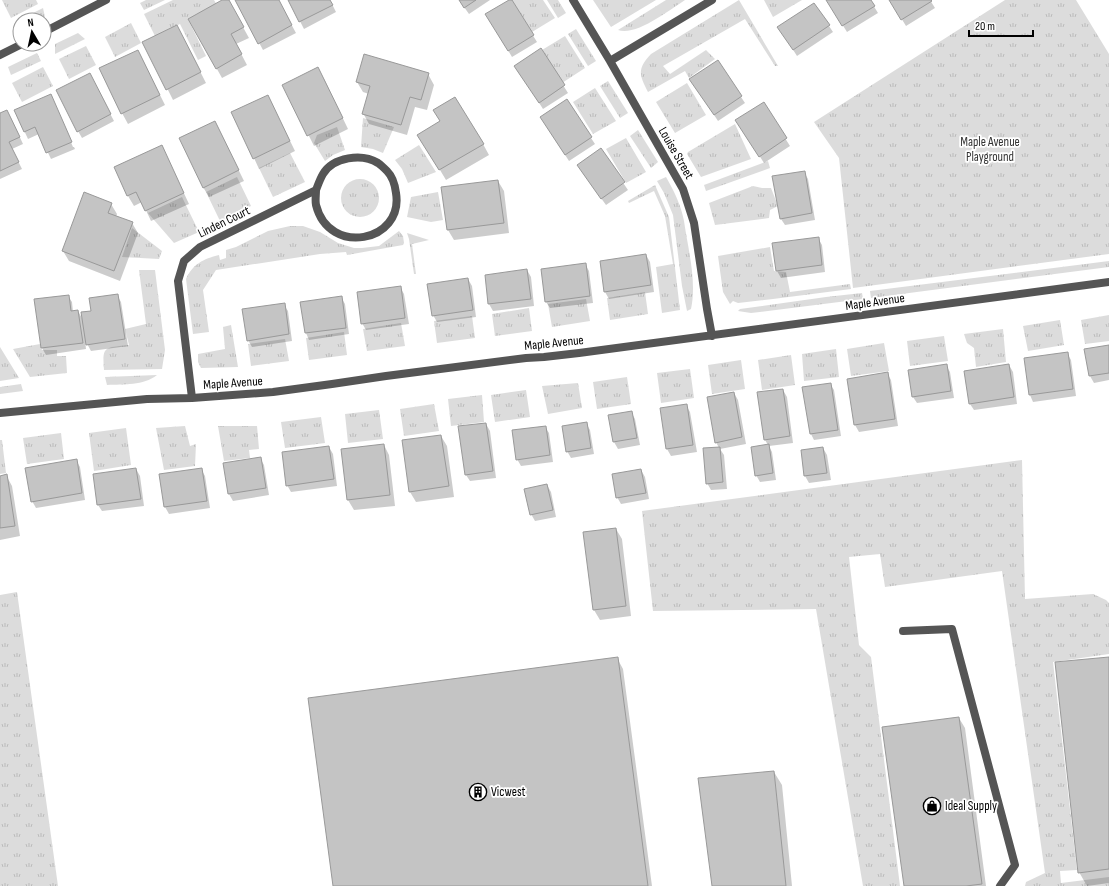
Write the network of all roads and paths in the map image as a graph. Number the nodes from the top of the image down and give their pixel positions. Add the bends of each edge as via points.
1 (106, 0) edge
2 (573, 0) edge
3 (712, 0) edge
4 (52, 28) edge
5 (12, 49) edge
6 (0, 55) edge
7 (610, 61) junction
8 (316, 190) junction
9 (1109, 282) edge
10 (712, 336) junction
11 (192, 398) junction
12 (0, 413) edge
13 (903, 631) dead end
14 (1000, 886) edge

1 - 4 street
2 - 7 street, Louise Street
3 - 7 street
5 - 6 street
7 - 10 street, Louise Street via 683,189 694,223
8 - 8 street via 316,204 321,218 332,230 345,237 359,238 372,235 384,227 394,215 397,197 389,173 378,163 365,158 350,157 334,163 324,172
8 - 11 street, Linden Court via 200,247 184,261 178,281
9 - 10 street, Maple Avenue
10 - 11 street, Maple Avenue via 544,358 488,362 273,392
11 - 12 street, Maple Avenue via 147,399
13 - 14 street via 952,628 1014,865

